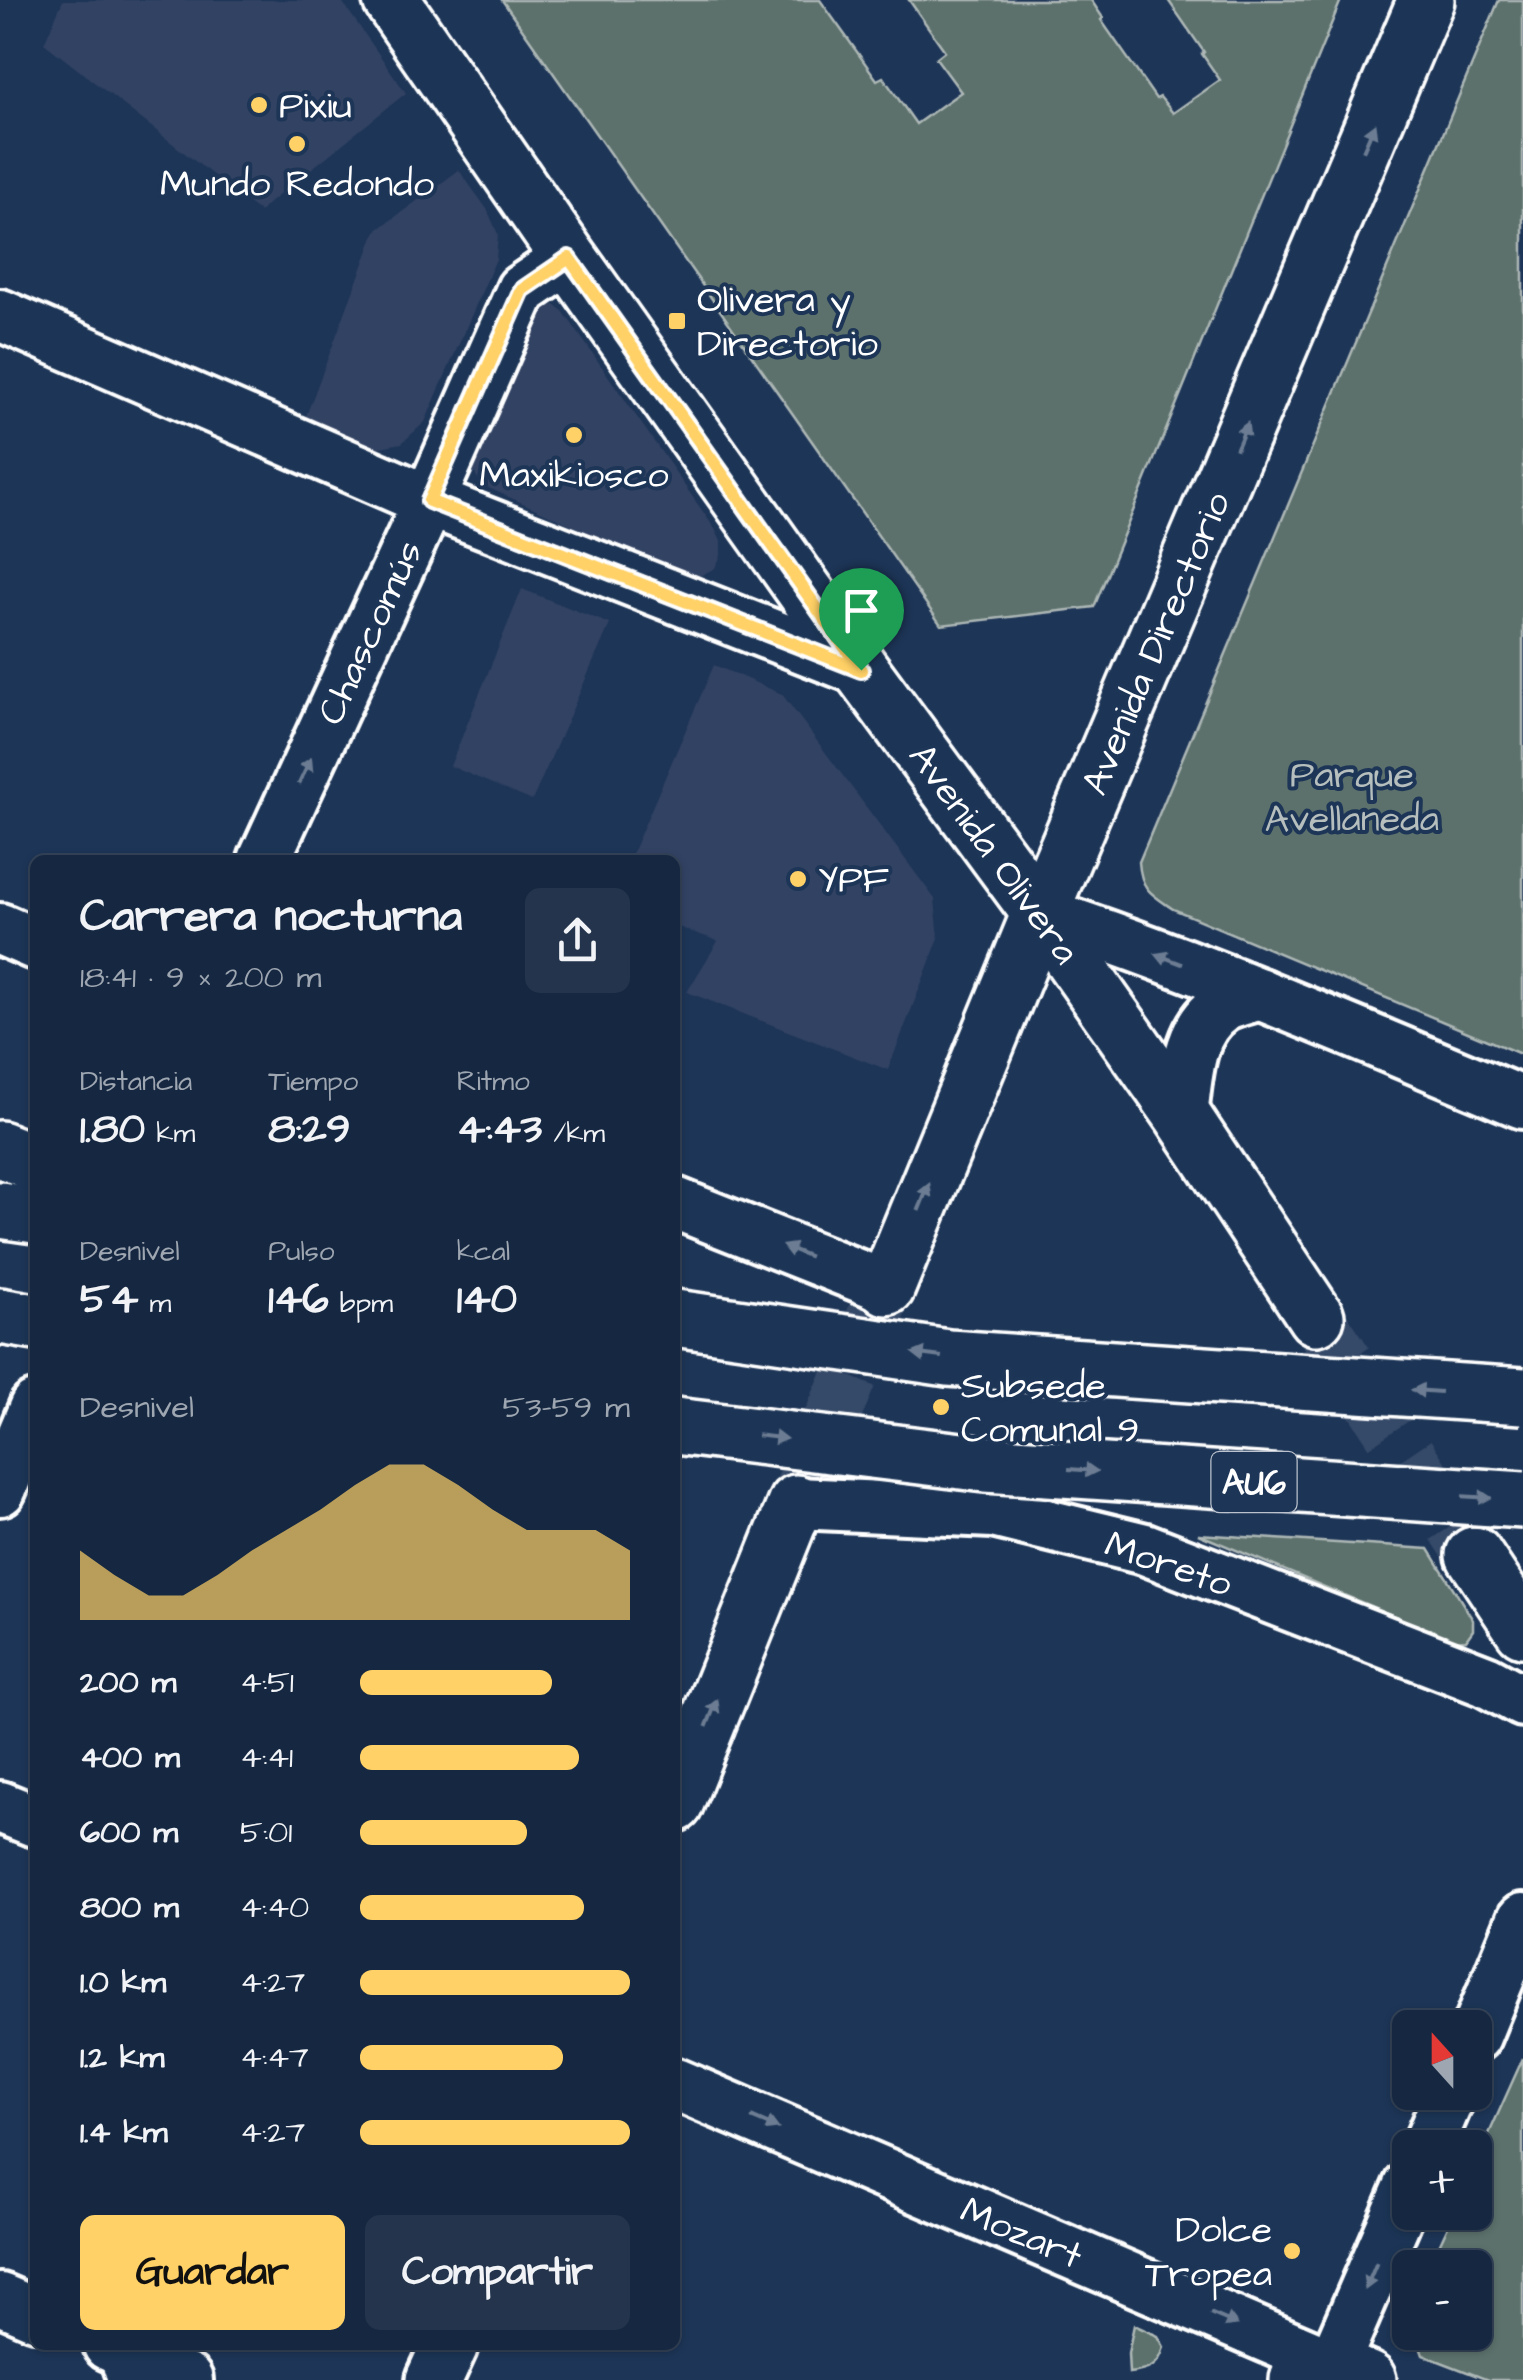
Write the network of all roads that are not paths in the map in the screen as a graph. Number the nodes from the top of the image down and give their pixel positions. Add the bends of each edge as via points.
1 (391, 0) edge
2 (1426, 0) edge
3 (569, 258) junction
4 (0, 314) edge
5 (429, 501) junction
6 (861, 670) junction
7 (266, 855) edge
8 (1040, 913) junction
9 (0, 930) edge
10 (30, 942) edge
11 (1260, 994) junction
12 (1523, 1103) edge
13 (1182, 1115) junction
14 (0, 1148) edge
15 (30, 1161) edge
16 (680, 1205) edge
17 (0, 1210) edge
18 (30, 1214) edge
19 (887, 1287) joint
20 (0, 1316) edge
21 (1316, 1317) tunnel mouth
22 (680, 1319) edge
23 (30, 1321) edge
24 (1523, 1396) edge
25 (30, 1419) edge
26 (680, 1427) edge
27 (0, 1490) edge
28 (1523, 1500) edge
29 (796, 1503) joint
30 (1474, 1555) tunnel mouth
31 (1523, 1629) edge
32 (1523, 1701) edge
33 (680, 1792) edge
34 (0, 1807) edge
35 (30, 1819) edge
36 (1523, 1919) edge
37 (1486, 2010) edge
38 (680, 2086) edge
39 (1392, 2229) edge
40 (0, 2299) edge
41 (30, 2312) edge
42 (448, 2350) edge
43 (124, 2359) edge
44 (1331, 2376) edge
45 (187, 2380) edge
46 (434, 2380) edge

1 - 3 main road, Avenida Olivera
8 -> 2 main road, Avenida Directorio
3 - 5 street, Chascomús via 522,290
3 - 6 main road, Avenida Olivera
4 - 5 street
5 - 6 street
7 -> 5 street, Chascomús
6 - 8 main road, Avenida Olivera
11 -> 8 street
8 - 13 main road, Avenida Olivera
19 -> 8 main road, Avenida Directorio
9 - 10 street
11 - 12 street
11 - 13 street via 1223,1006 1203,1025 1191,1050
13 - 21 main road, Avenida Olivera
14 - 15 main road
19 -> 16 street
17 - 18 main road
20 - 23 main road
24 -> 22 main road, bridge via 948,1358
25 - 27 street
26 -> 28 main road, AU6, bridge via 986,1464
29 - 32 street, Moreto via 993,1512 1145,1549
33 -> 29 main road
30 - 31 main road
34 - 35 street
36 - 37 street
38 -> 44 street, Mozart
39 -> 44 street
40 - 41 street
42 - 46 main road
43 - 45 street

